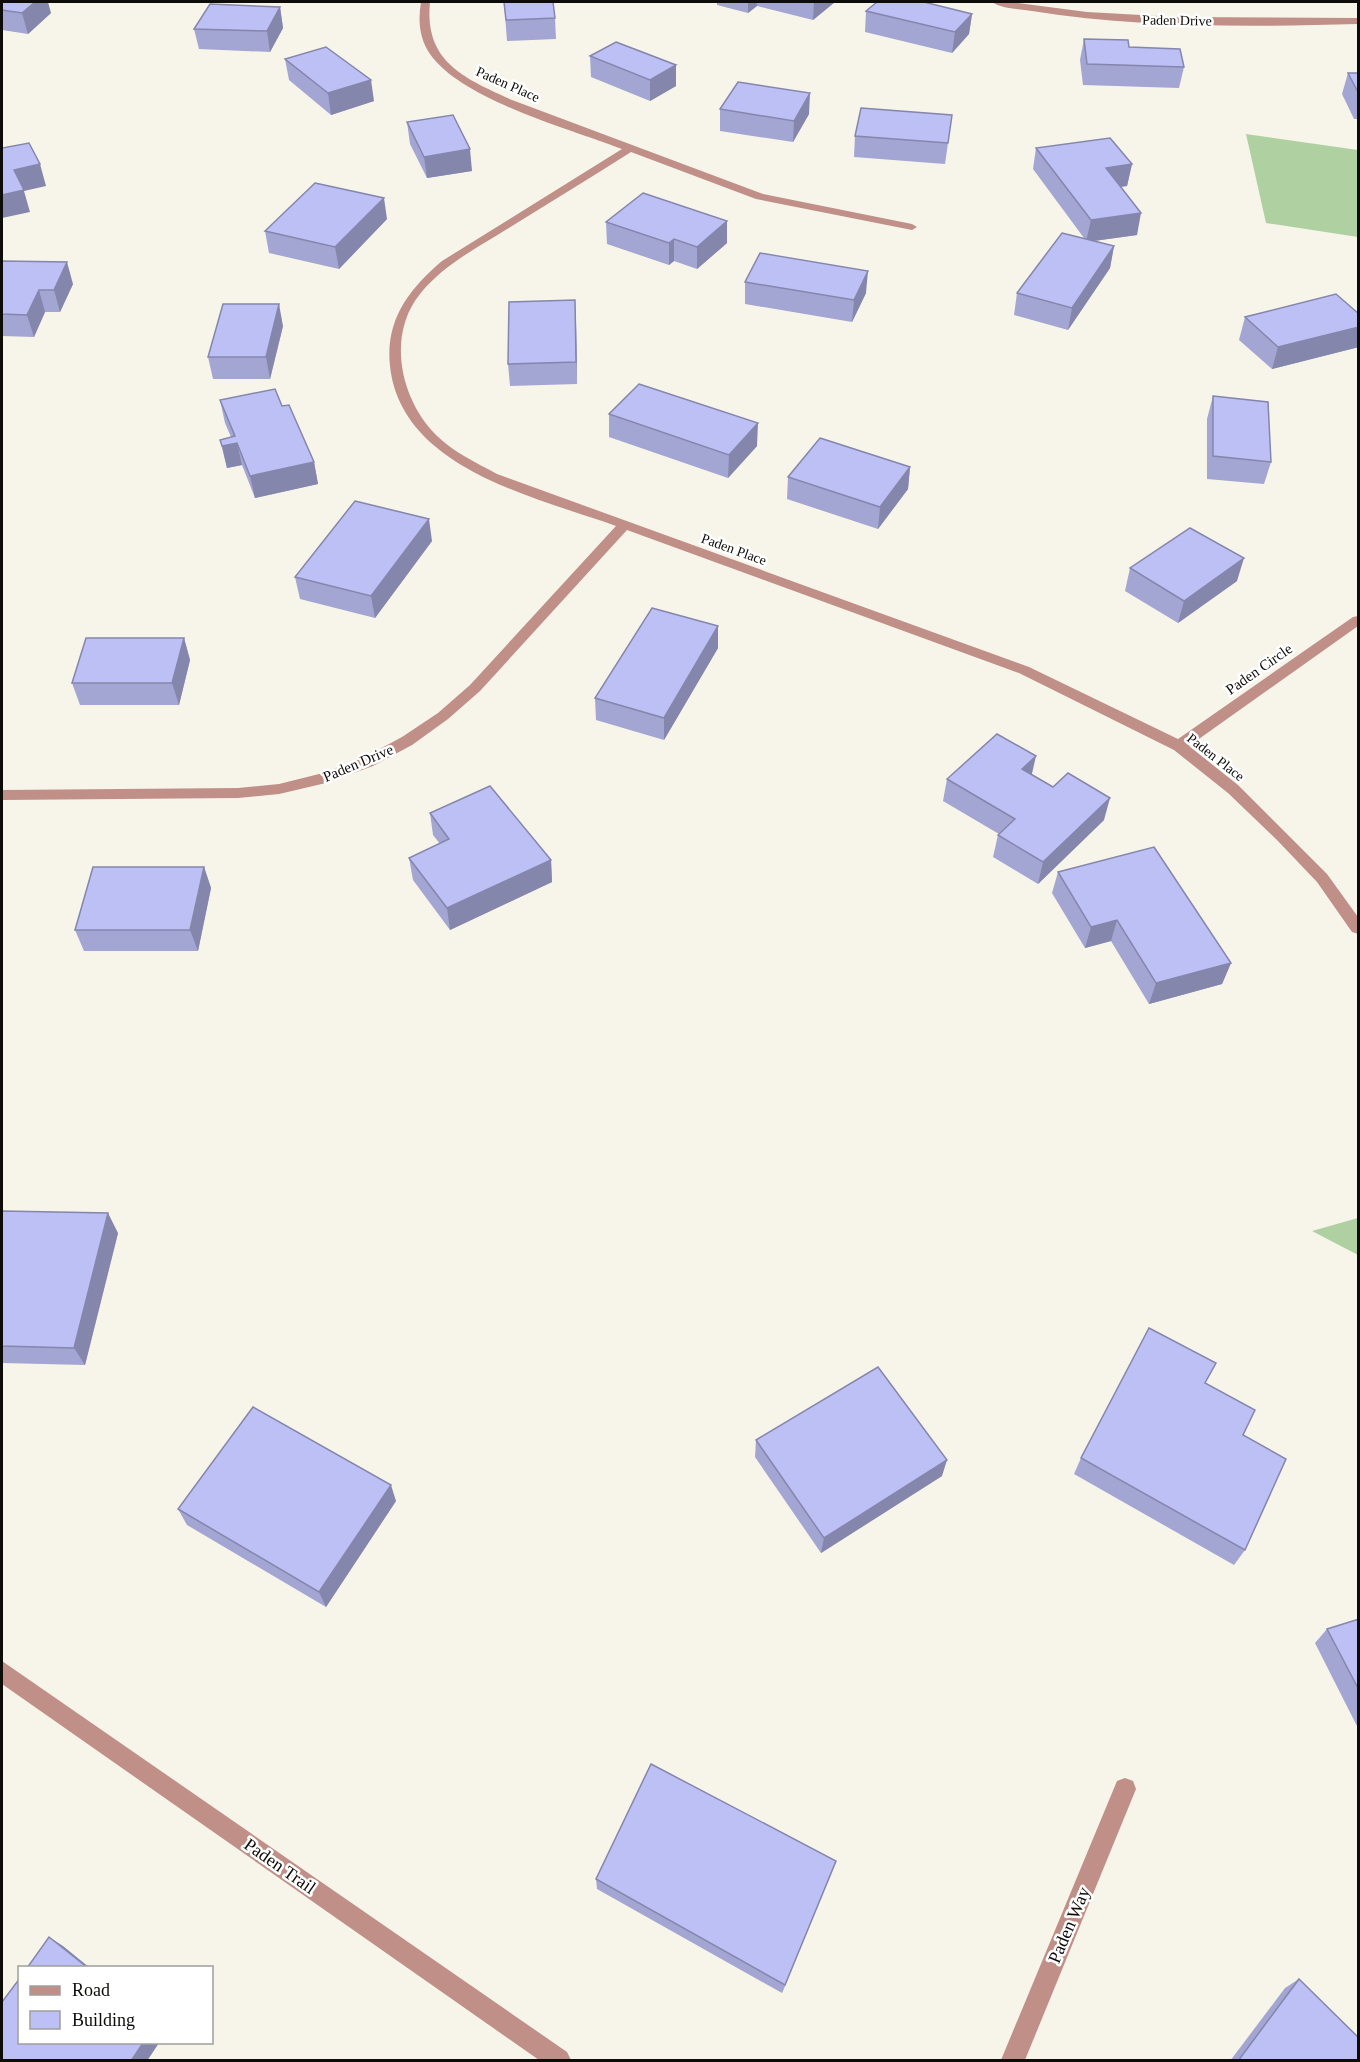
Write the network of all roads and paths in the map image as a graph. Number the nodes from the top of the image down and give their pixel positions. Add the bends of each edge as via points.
1 (425, 2) edge
2 (997, 2) edge
3 (1359, 21) edge
4 (630, 148) junction
5 (912, 227) dead end
6 (624, 525) junction
7 (1359, 620) edge
8 (1179, 746) junction
9 (2, 795) edge
10 (1359, 928) edge
11 (2, 1672) edge
12 (1125, 1790) dead end
13 (559, 2061) edge
14 (1013, 2061) edge

1 - 4 street, Paden Place via 424,32 433,51 458,77 507,102
2 - 3 street, Paden Drive via 1101,17
4 - 5 street, Paden Place via 760,197
4 - 6 street, Paden Place via 475,243 432,274 408,302 398,328 394,356 398,381 410,411 432,438 503,482
6 - 8 street, Paden Place via 1024,670
6 - 9 street, Paden Drive via 475,688 407,741 368,762 326,778 248,792
7 - 8 street, Paden Circle
8 - 10 street, Paden Place via 1233,789 1282,836 1322,878
11 - 13 street, Paden Trail
12 - 14 street, Paden Way

